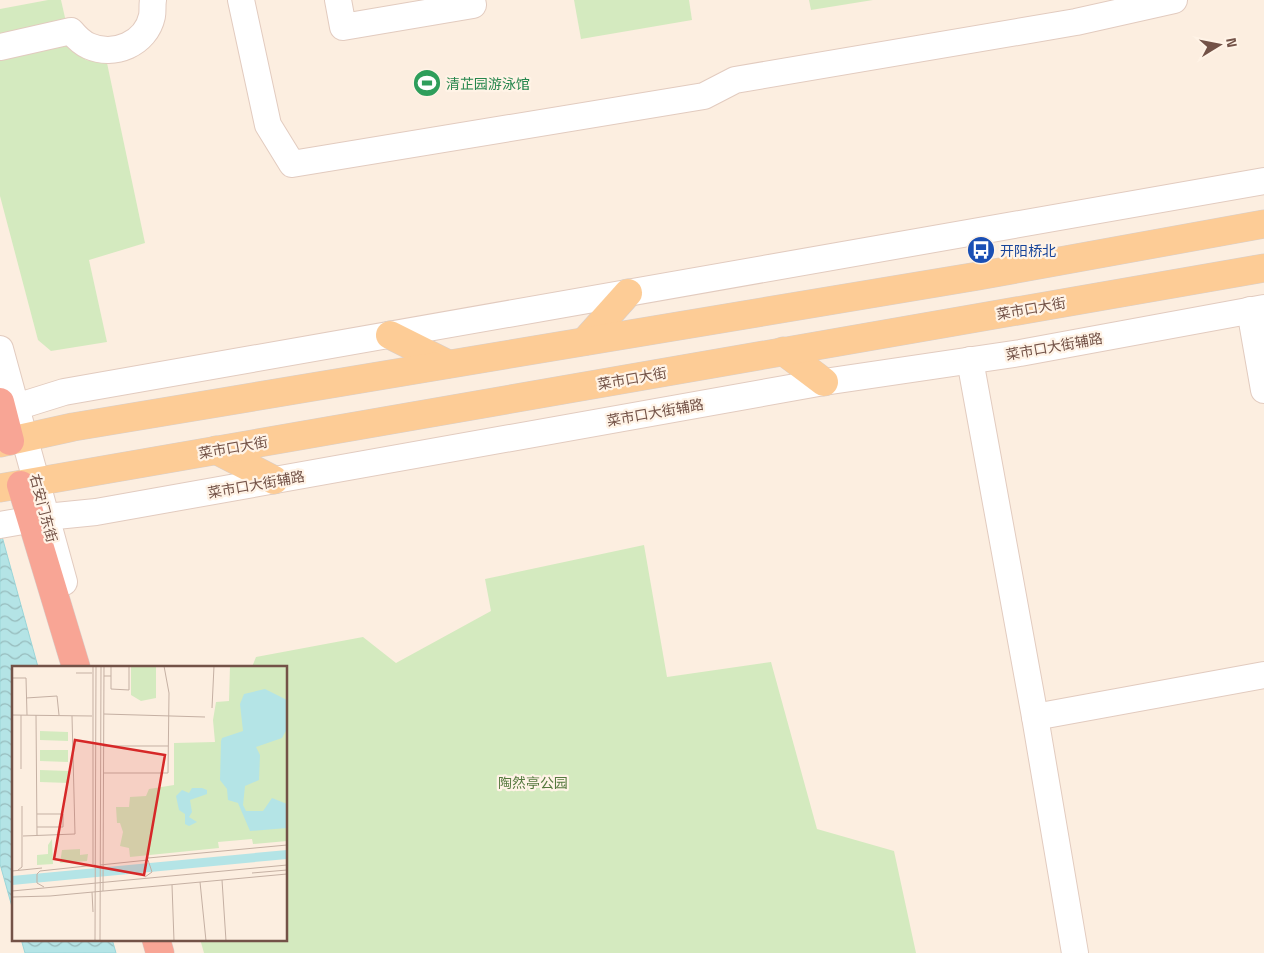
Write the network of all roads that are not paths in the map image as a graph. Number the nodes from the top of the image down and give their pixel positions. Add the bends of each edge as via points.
1 (153, 0) edge
2 (241, 0) edge
3 (338, 0) edge
4 (472, 0) edge
5 (1174, 0) edge
6 (0, 47) edge
7 (1264, 180) edge
8 (1264, 224) edge
9 (1264, 268) edge
10 (628, 293) junction
11 (1257, 309) edge
12 (390, 335) junction
13 (585, 341) junction
14 (0, 349) edge
15 (783, 351) junction
16 (970, 360) junction
17 (448, 364) junction
18 (824, 382) junction
19 (1264, 390) edge
20 (8, 404) edge
21 (11, 440) edge
22 (216, 450) junction
23 (274, 480) junction
24 (19, 485) edge
25 (21, 521) edge
26 (76, 666) edge
27 (88, 666) edge
28 (1264, 675) edge
29 (1034, 717) junction
30 (156, 940) edge
31 (166, 940) edge
32 (160, 953) edge
33 (170, 953) edge
34 (1075, 953) edge

1 - 6 street via 147,28 133,43 122,48 99,50 88,46 71,31
2 - 5 street via 268,125 292,164 704,96 735,80 1076,22
3 - 4 street via 343,28 473,5
7 - 10 street
8 - 13 main road via 978,276
9 - 15 main road, 菜市口大街
10 - 12 street
10 - 13 main road
11 - 16 street, 菜市口大街辅路
11 - 19 street
12 - 17 main road
12 - 20 street
13 - 17 main road
14 - 20 street
15 - 18 main road
15 - 22 main road, 菜市口大街
16 - 18 street, 菜市口大街辅路
16 - 29 street
17 - 21 main road
18 - 23 street, 菜市口大街辅路
20 - 21 highway
21 - 24 street, 右安门东街
22 - 23 main road
22 - 24 main road, 菜市口大街
23 - 25 street, 菜市口大街辅路 via 96,512
24 - 25 highway
25 - 26 highway
25 - 27 street, 右安门东街
28 - 29 street
29 - 34 street
30 - 32 highway
31 - 33 street

